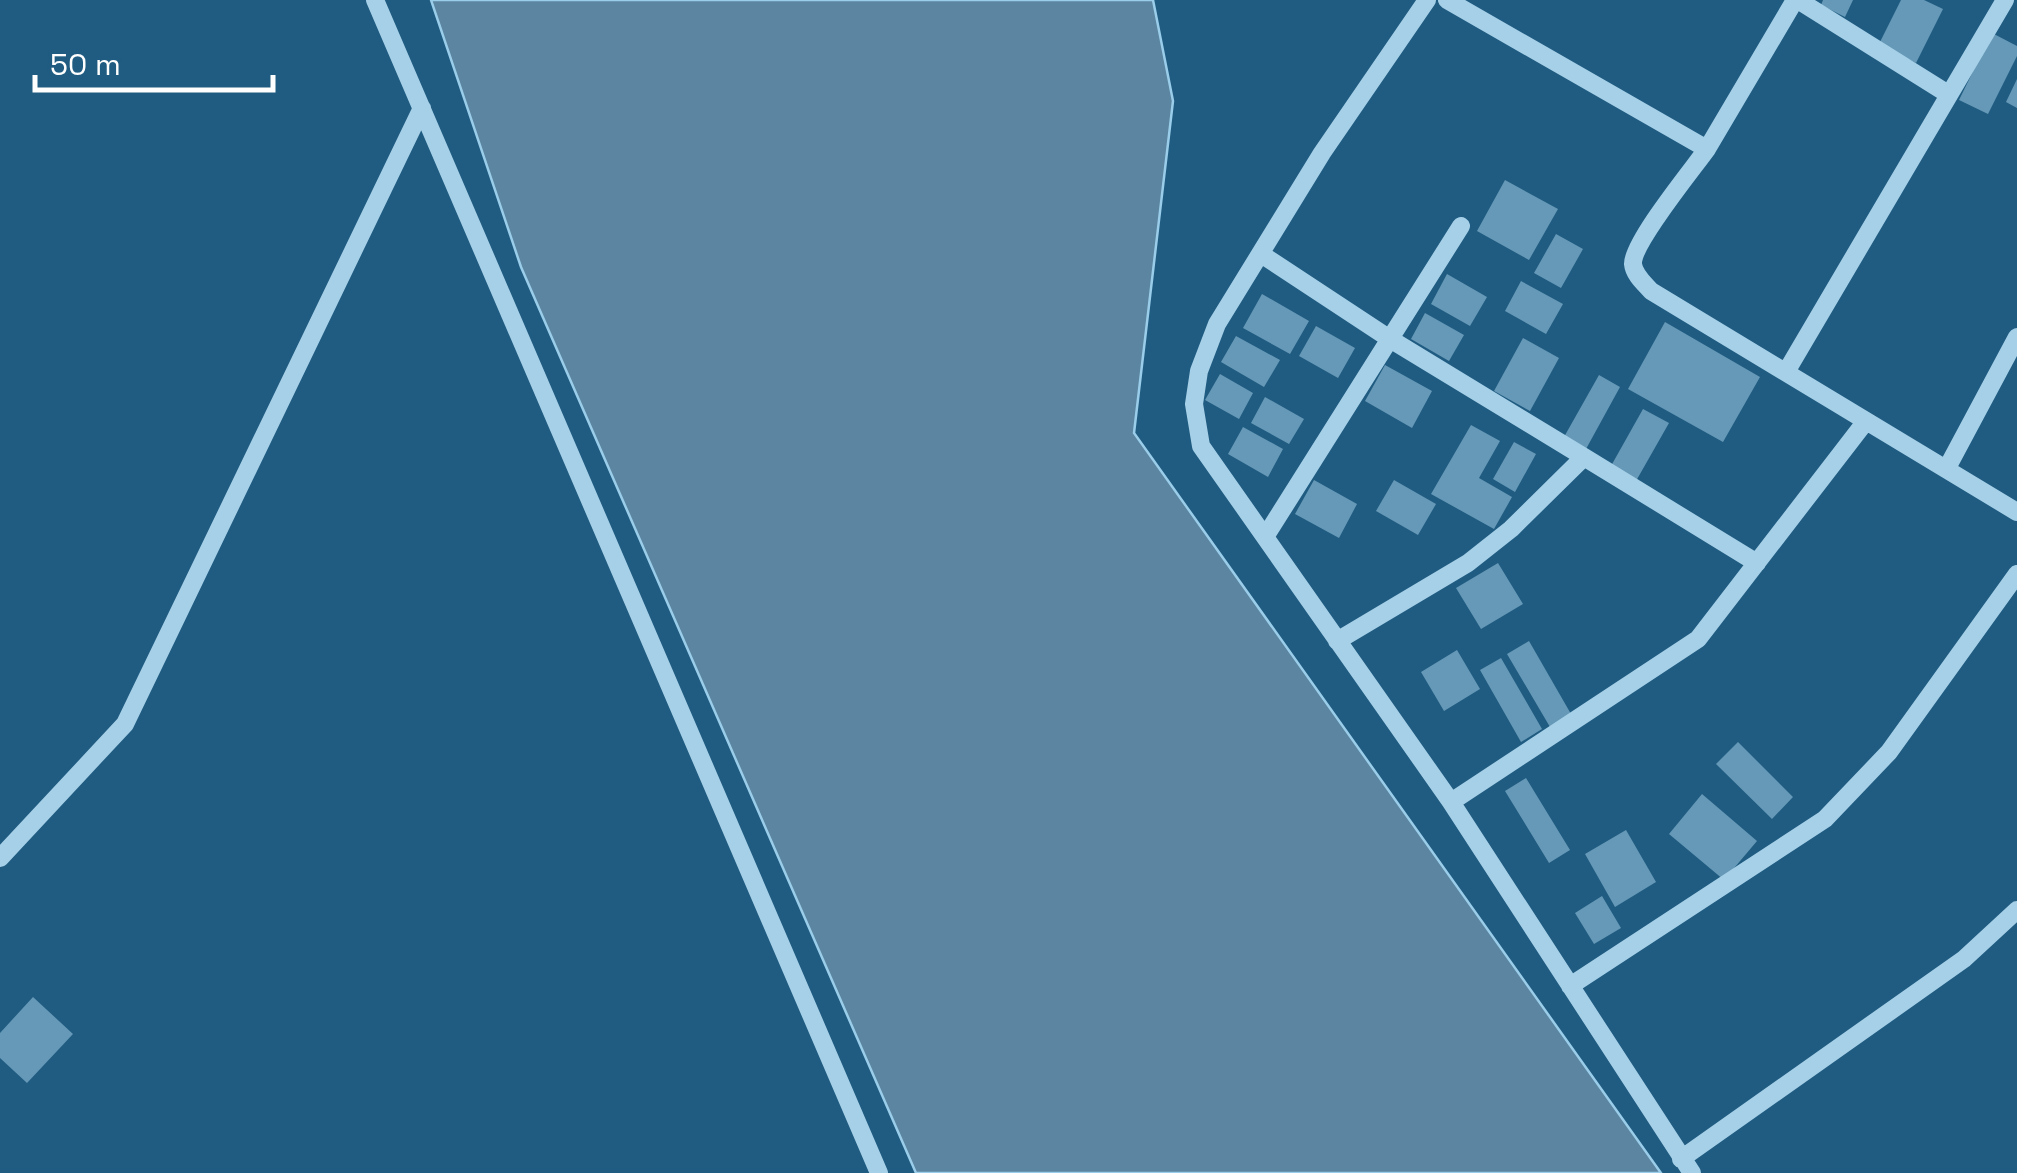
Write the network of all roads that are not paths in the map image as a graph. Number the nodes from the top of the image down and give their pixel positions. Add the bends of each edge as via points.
1 (375, 0) edge
2 (1427, 0) edge
3 (1447, 0) edge
4 (1796, 0) edge
5 (2005, 0) edge
6 (1948, 94) junction
7 (422, 108) junction
8 (1707, 149) junction
9 (1461, 226) dead end
10 (1261, 254) junction
11 (2017, 337) edge
12 (1390, 339) junction
13 (1786, 372) junction
14 (1866, 421) junction
15 (1584, 457) junction
16 (1947, 468) junction
17 (2017, 512) edge
18 (1265, 537) junction
19 (1757, 563) junction
20 (2017, 574) edge
21 (1337, 641) junction
22 (1451, 802) junction
23 (0, 858) edge
24 (2017, 910) edge
25 (1570, 986) junction
26 (1686, 1166) edge
27 (879, 1173) edge

1 - 7 street
2 - 10 street
3 - 8 street
4 - 6 street
4 - 8 street
5 - 6 street
6 - 13 street
7 - 23 street via 125,724
7 - 27 street
8 - 13 street via 1639,243 1633,263 1651,291
9 - 12 street
10 - 12 street
10 - 18 street via 1217,324 1194,404 1201,446
11 - 16 street
12 - 15 street
12 - 18 street
13 - 14 street
14 - 16 street
14 - 19 street
15 - 19 street
15 - 21 street via 1468,563
16 - 17 street
18 - 21 street
19 - 22 street via 1698,639
20 - 25 street via 1889,752 1824,819
21 - 22 street
22 - 25 street
24 - 26 street via 1964,959
25 - 26 street

